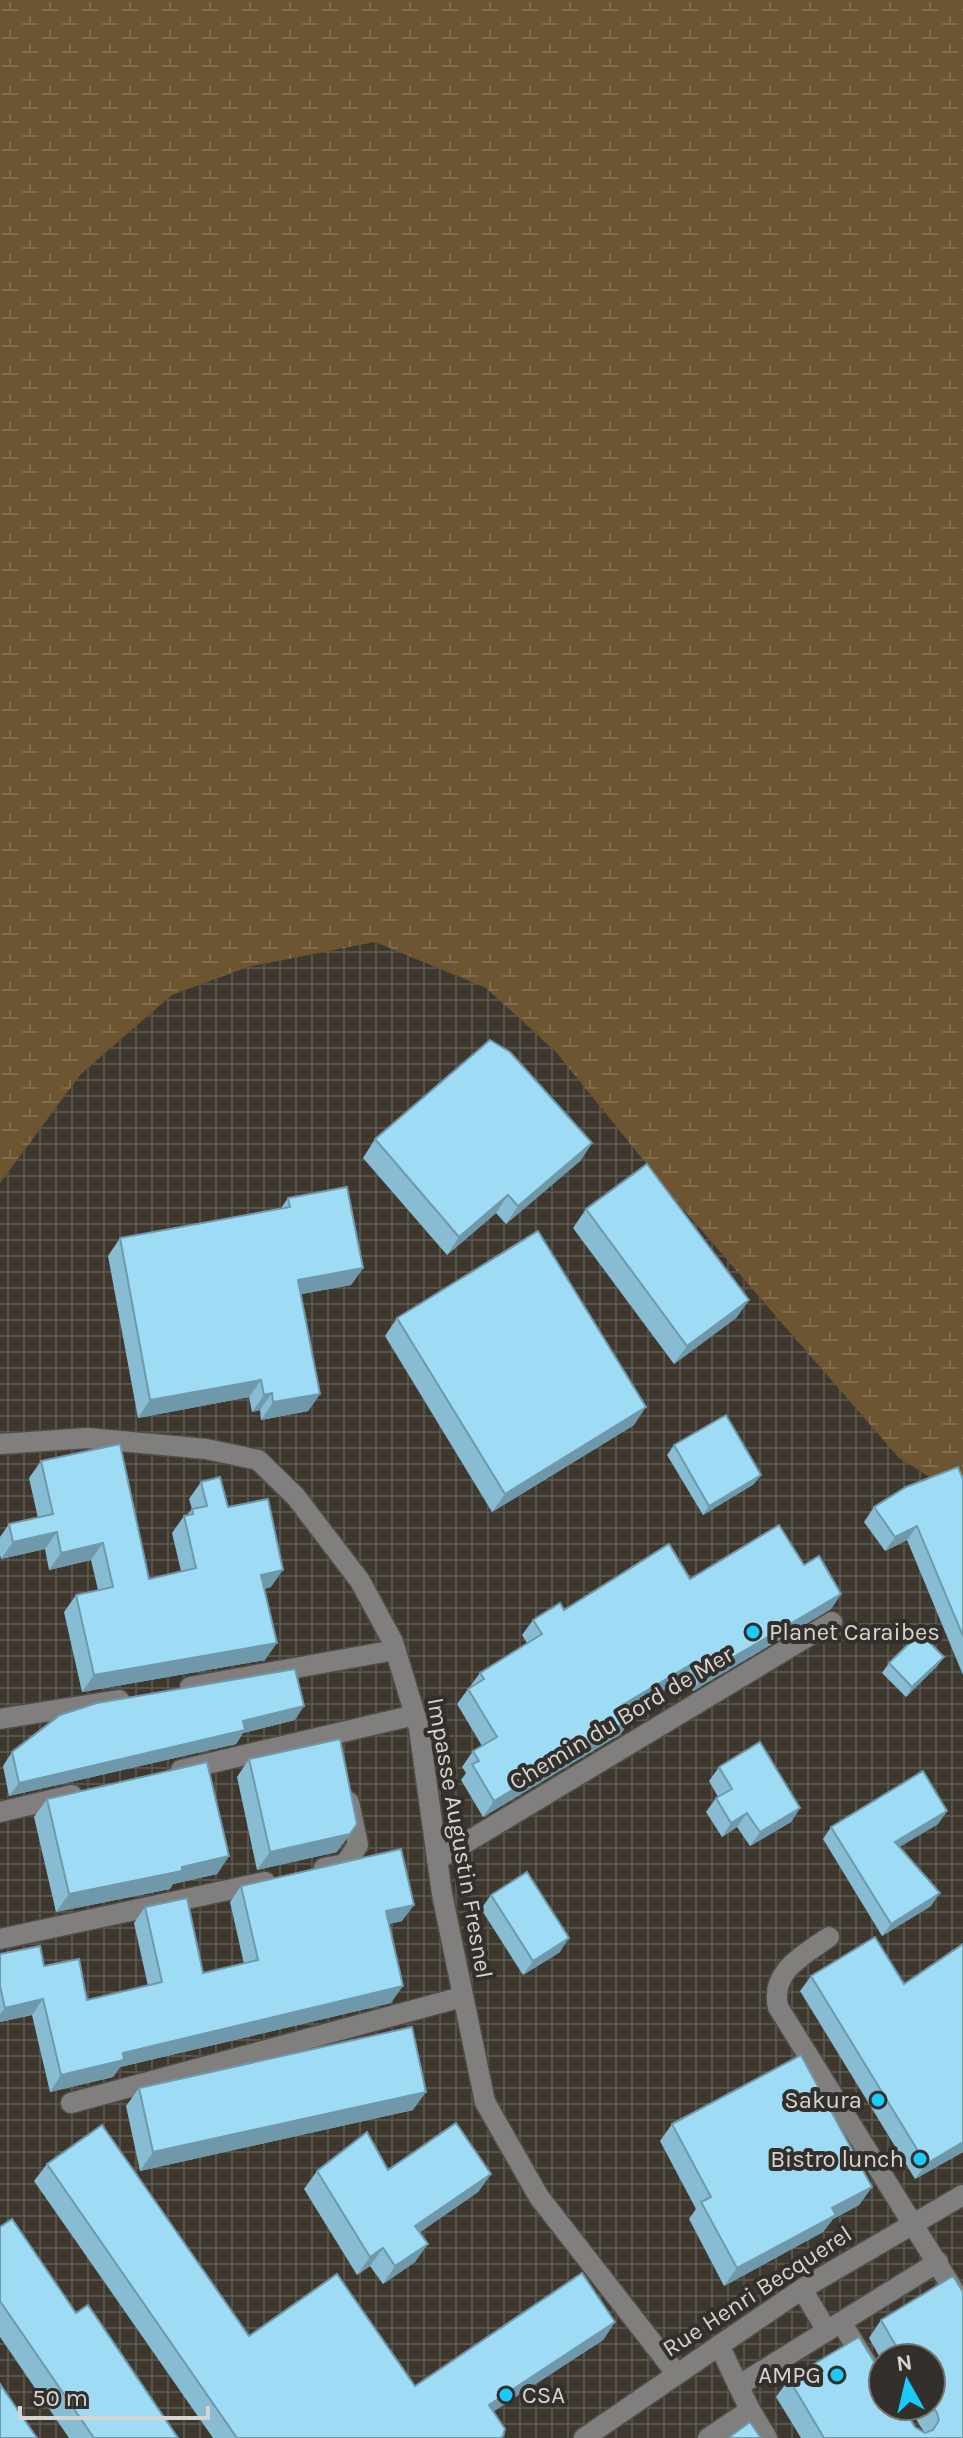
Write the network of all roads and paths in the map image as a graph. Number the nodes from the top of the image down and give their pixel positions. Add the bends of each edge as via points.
1 (0, 1444) edge
2 (832, 1622) edge
3 (395, 1650) junction
4 (176, 1690) edge
5 (145, 1695) edge
6 (415, 1715) junction
7 (0, 1719) edge
8 (168, 1773) edge
9 (344, 1775) edge
10 (92, 1791) edge
11 (0, 1812) edge
12 (437, 1860) junction
13 (829, 1937) dead end
14 (0, 1939) edge
15 (462, 1997) junction
16 (71, 2103) dead end
17 (963, 2196) edge
18 (915, 2223) junction
19 (938, 2262) junction
20 (802, 2289) junction
21 (963, 2305) edge
22 (834, 2326) junction
23 (719, 2345) junction
24 (867, 2369) edge
25 (676, 2373) junction
26 (738, 2386) junction
27 (750, 2410) junction
28 (606, 2432) edge
29 (584, 2438) edge
30 (708, 2438) edge
31 (767, 2438) edge

1 - 3 street, Impasse Augustin Fresnel via 88,1438 206,1449 258,1460 296,1497 360,1581
2 - 12 street, Chemin du Bord de Mer
3 - 4 street
3 - 6 street, Impasse Augustin Fresnel
5 - 7 street
6 - 8 street via 337,1740
6 - 12 street, Impasse Augustin Fresnel
9 - 14 street via 358,1845 345,1864
10 - 11 street
12 - 15 street, Impasse Augustin Fresnel
13 - 18 street via 789,1965 775,1995 778,2007
15 - 16 street
15 - 25 street, Impasse Augustin Fresnel via 485,2102 539,2197
17 - 18 street, Rue Henri Becquerel
18 - 19 street
18 - 20 street, Rue Henri Becquerel
19 - 21 street
19 - 22 street
20 - 22 street
20 - 23 street, Rue Henri Becquerel
22 - 24 street
22 - 26 street
23 - 25 street, Rue Henri Becquerel
23 - 26 street
25 - 28 street, Rue Henri Becquerel
26 - 27 street
27 - 30 street
27 - 31 street
28 - 29 street, Rue Henri Becquerel

